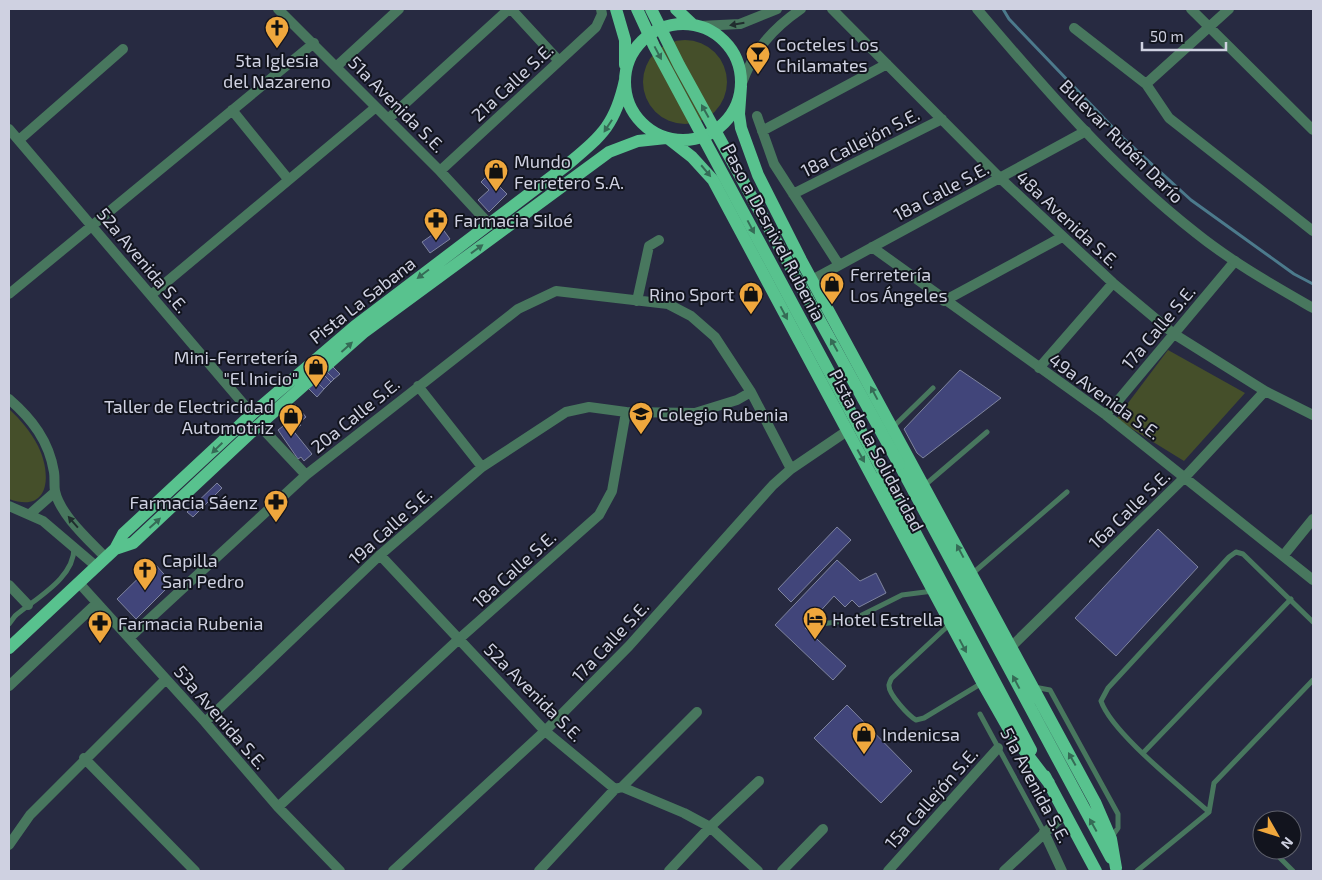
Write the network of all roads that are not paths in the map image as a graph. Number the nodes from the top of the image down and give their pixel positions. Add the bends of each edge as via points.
1 (278, 9) edge
2 (399, 9) edge
3 (510, 9) edge
4 (616, 9) edge
5 (637, 9) edge
6 (651, 9) edge
7 (676, 9) edge
8 (777, 9) edge
9 (801, 9) edge
10 (832, 9) edge
11 (977, 9) edge
12 (1191, 9) edge
13 (1229, 9) edge
14 (601, 11) edge
15 (696, 25) junction
16 (1074, 28) dead end
17 (1209, 28) junction
18 (314, 43) junction
19 (123, 48) dead end
20 (559, 61) junction
21 (887, 64) junction
22 (337, 66) junction
23 (625, 78) junction
24 (1146, 84) junction
25 (742, 85) junction
26 (376, 107) junction
27 (232, 110) junction
28 (757, 116) dead end
29 (388, 119) junction
30 (942, 119) junction
31 (9, 129) edge
32 (1313, 130) edge
33 (762, 131) junction
34 (1086, 131) junction
35 (667, 138) junction
36 (19, 140) junction
37 (440, 171) junction
38 (1000, 178) junction
39 (288, 179) junction
40 (793, 194) junction
41 (92, 225) junction
42 (490, 225) junction
43 (1313, 232) edge
44 (1062, 237) junction
45 (659, 240) dead end
46 (872, 247) junction
47 (1234, 261) junction
48 (839, 265) junction
49 (812, 280) junction
50 (1113, 284) junction
51 (9, 294) edge
52 (151, 295) junction
53 (637, 301) junction
54 (944, 301) junction
55 (1313, 308) edge
56 (1174, 334) junction
57 (1039, 368) junction
58 (418, 386) junction
59 (933, 388) dead end
60 (1264, 391) junction
61 (750, 392) junction
62 (9, 399) edge
63 (626, 412) junction
64 (1106, 415) junction
65 (1313, 415) edge
66 (255, 420) junction
67 (893, 428) junction
68 (847, 431) junction
69 (987, 432) dead end
70 (899, 464) joint
71 (482, 467) junction
72 (791, 469) junction
73 (883, 472) joint
74 (306, 475) junction
75 (1186, 476) junction
76 (925, 485) junction
77 (55, 492) junction
78 (1067, 492) dead end
79 (9, 506) edge
80 (30, 514) junction
81 (1313, 519) edge
82 (74, 546) junction
83 (380, 555) junction
84 (1283, 556) junction
85 (101, 562) junction
86 (973, 574) junction
87 (1313, 580) edge
88 (79, 583) junction
89 (9, 585) edge
90 (934, 590) junction
91 (1291, 599) junction
92 (97, 603) junction
93 (28, 604) junction
94 (1313, 622) edge
95 (950, 623) junction
96 (9, 624) edge
97 (821, 624) dead end
98 (129, 638) junction
99 (458, 639) junction
100 (10, 644) edge
101 (1012, 646) junction
102 (166, 679) junction
103 (1313, 680) edge
104 (982, 682) junction
105 (9, 686) edge
106 (697, 712) dead end
107 (980, 714) dead end
108 (205, 722) junction
109 (545, 732) junction
110 (998, 748) junction
111 (1143, 753) junction
112 (84, 758) junction
113 (759, 781) dead end
114 (1049, 783) junction
115 (619, 788) junction
116 (278, 807) junction
117 (1209, 812) junction
118 (1065, 814) junction
119 (710, 827) junction
120 (823, 829) dead end
121 (1044, 832) junction
122 (9, 845) edge
123 (1282, 860) edge
124 (1117, 870) edge
125 (195, 871) edge
126 (340, 871) edge
127 (393, 871) edge
128 (539, 871) edge
129 (669, 871) edge
130 (758, 871) edge
131 (782, 871) edge
132 (888, 871) edge
133 (1004, 871) edge
134 (1062, 871) edge
135 (1096, 871) edge
136 (1137, 871) edge
137 (1293, 871) edge

1 - 18 street, 51a Avenida S.E.
2 - 22 street
3 - 20 street
3 - 29 street
4 - 23 main road via 625,40
5 -> 73 main road, Paso a Desnivel Rubenia, bridge via 658,54
70 -> 6 main road, Paso a Desnivel Rubenia, bridge
7 - 15 main road
8 -> 15 street via 740,24
9 - 25 street via 763,41
10 - 21 street, 48a Avenida S.E.
11 - 34 street, Bulevar Rubén Darío
12 - 17 street
13 - 17 street
14 - 20 street, 21a Calle S.E. via 596,27
15 - 23 main road via 665,26 645,37 632,55
15 - 25 main road via 717,34 730,47 739,64
16 - 24 street
17 - 24 street
17 - 32 street
18 - 22 street, 51a Avenida S.E.
18 - 27 street
19 - 36 street
20 - 37 street, 21a Calle S.E.
21 - 30 street, 48a Avenida S.E.
21 - 33 street
22 - 26 street, 51a Avenida S.E.
23 - 35 main road via 628,101 637,119
23 -> 42 main road, Pista La Sabana via 616,111 604,132
24 - 43 street via 1169,118
25 - 35 main road via 735,109 715,131 693,140
25 - 49 main road, Pista de la Solidaridad via 741,128 756,167
26 - 29 street, 51a Avenida S.E.
26 - 39 street
27 - 39 street
27 - 41 street
28 - 33 street
29 - 37 street, 51a Avenida S.E.
30 - 38 street, 48a Avenida S.E.
30 - 40 street, 18a Callejón S.E.
31 - 36 street, 52a Avenida S.E.
33 - 40 street via 774,164
34 - 38 street, 18a Calle S.E.
34 - 47 street, Bulevar Rubén Darío via 1150,195
66 -> 35 main road, Pista La Sabana via 363,333 602,157 631,143
35 -> 68 main road, Pista de la Solidaridad via 692,157 713,180
36 - 41 street, 52a Avenida S.E.
37 - 42 street, 51a Avenida S.E.
38 - 44 street, 48a Avenida S.E.
38 - 46 street, 18a Calle S.E.
39 - 52 street
40 - 48 street
41 - 51 street
41 - 52 street, 52a Avenida S.E.
42 -> 66 main road, Pista La Sabana via 355,326
44 - 50 street, 48a Avenida S.E.
44 - 54 street
45 - 53 street via 649,246
46 - 48 street, 18a Calle S.E.
46 - 54 street, 49a Avenida S.E.
47 - 55 street, Bulevar Rubén Darío
47 - 56 street, 17a Calle S.E.
48 - 49 street, 18a Calle S.E.
67 -> 49 main road, Pista de la Solidaridad
50 - 56 street, 48a Avenida S.E.
50 - 57 street
52 - 66 street, 52a Avenida S.E.
53 - 58 street, 20a Calle S.E. via 556,292 518,309
53 - 61 street via 668,304 691,316 715,337
54 - 57 street, 49a Avenida S.E.
56 - 60 street, 48a Avenida S.E.
56 - 64 street, 17a Calle S.E.
57 - 64 street, 49a Avenida S.E.
58 - 71 street
58 - 74 street, 20a Calle S.E.
59 - 67 lane
60 - 65 street, 48a Avenida S.E.
60 - 75 street, 16a Calle S.E.
61 - 63 street via 737,400 695,413
61 - 72 street
62 - 77 street via 34,422 39,431 52,464
63 - 71 street, 19a Calle S.E. via 589,407 566,412
63 - 99 street, 18a Calle S.E. via 612,491 599,515
64 - 75 street, 49a Avenida S.E.
66 - 74 street, 52a Avenida S.E.
66 - 85 main road, Pista La Sabana via 124,534 115,549
67 - 76 main road, Pista de la Solidaridad
68 - 72 street, 17a Calle S.E.
68 -> 90 main road, Pista de la Solidaridad
69 - 76 lane
124 -> 70 main road, Pista de la Solidaridad
71 - 83 street, 19a Calle S.E.
72 - 109 street, 17a Calle S.E. via 718,545 629,646
73 - 114 main road, Pista de la Solidaridad
74 - 98 street, 20a Calle S.E.
75 - 84 street, 49a Avenida S.E.
75 - 101 street, 16a Calle S.E.
86 -> 76 main road, Pista de la Solidaridad
77 - 80 street
85 -> 77 street
78 - 86 lane
79 - 80 street
80 - 82 street
81 - 84 street
82 - 85 street
82 - 93 lane via 74,557 66,573
83 - 99 street, 52a Avenida S.E.
83 - 108 street, 19a Calle S.E.
84 - 87 street, 49a Avenida S.E.
85 - 88 main road, Pista La Sabana
86 - 101 main road, Pista de la Solidaridad
88 - 92 street, 53a Avenida S.E.
88 - 100 main road, Pista La Sabana
89 - 93 street
90 - 95 main road, Pista de la Solidaridad
90 - 97 lane via 902,595 852,620
91 - 94 lane
91 - 111 lane
91 - 111 lane via 1243,554 1236,552 1229,557 1108,688 1101,701 1105,713
92 - 98 street, 53a Avenida S.E.
92 - 105 street
93 - 96 lane
95 -> 104 main road, Pista de la Solidaridad
95 - 104 lane via 892,678 889,691 916,720
98 - 102 street, 53a Avenida S.E.
99 - 109 street, 52a Avenida S.E.
99 - 116 street, 18a Calle S.E.
124 -> 101 main road, Pista de la Solidaridad via 1111,838 1095,802
102 - 108 street, 53a Avenida S.E.
102 - 112 street
103 - 117 lane via 1214,783
104 - 114 main road, Pista de la Solidaridad via 1011,733
106 - 115 street
107 - 110 lane, 51a Avenida S.E.
108 - 116 street, 53a Avenida S.E.
109 - 115 street, 52a Avenida S.E.
109 - 127 street, 17a Calle S.E.
110 - 121 lane, 51a Avenida S.E.
110 - 132 street, 15a Callejón S.E.
111 - 117 lane
112 - 122 street via 30,815
112 - 125 street
113 - 119 street
114 - 118 main road, Pista de la Solidaridad
115 - 119 street, 52a Avenida S.E. via 684,813
115 - 128 street
116 - 126 street, 53a Avenida S.E.
117 - 136 lane
118 - 121 street
118 - 135 main road, Pista de la Solidaridad
119 - 129 street
119 - 130 street, 52a Avenida S.E.
120 - 131 street
121 - 133 street
121 - 134 street, 51a Avenida S.E.
123 - 137 lane

